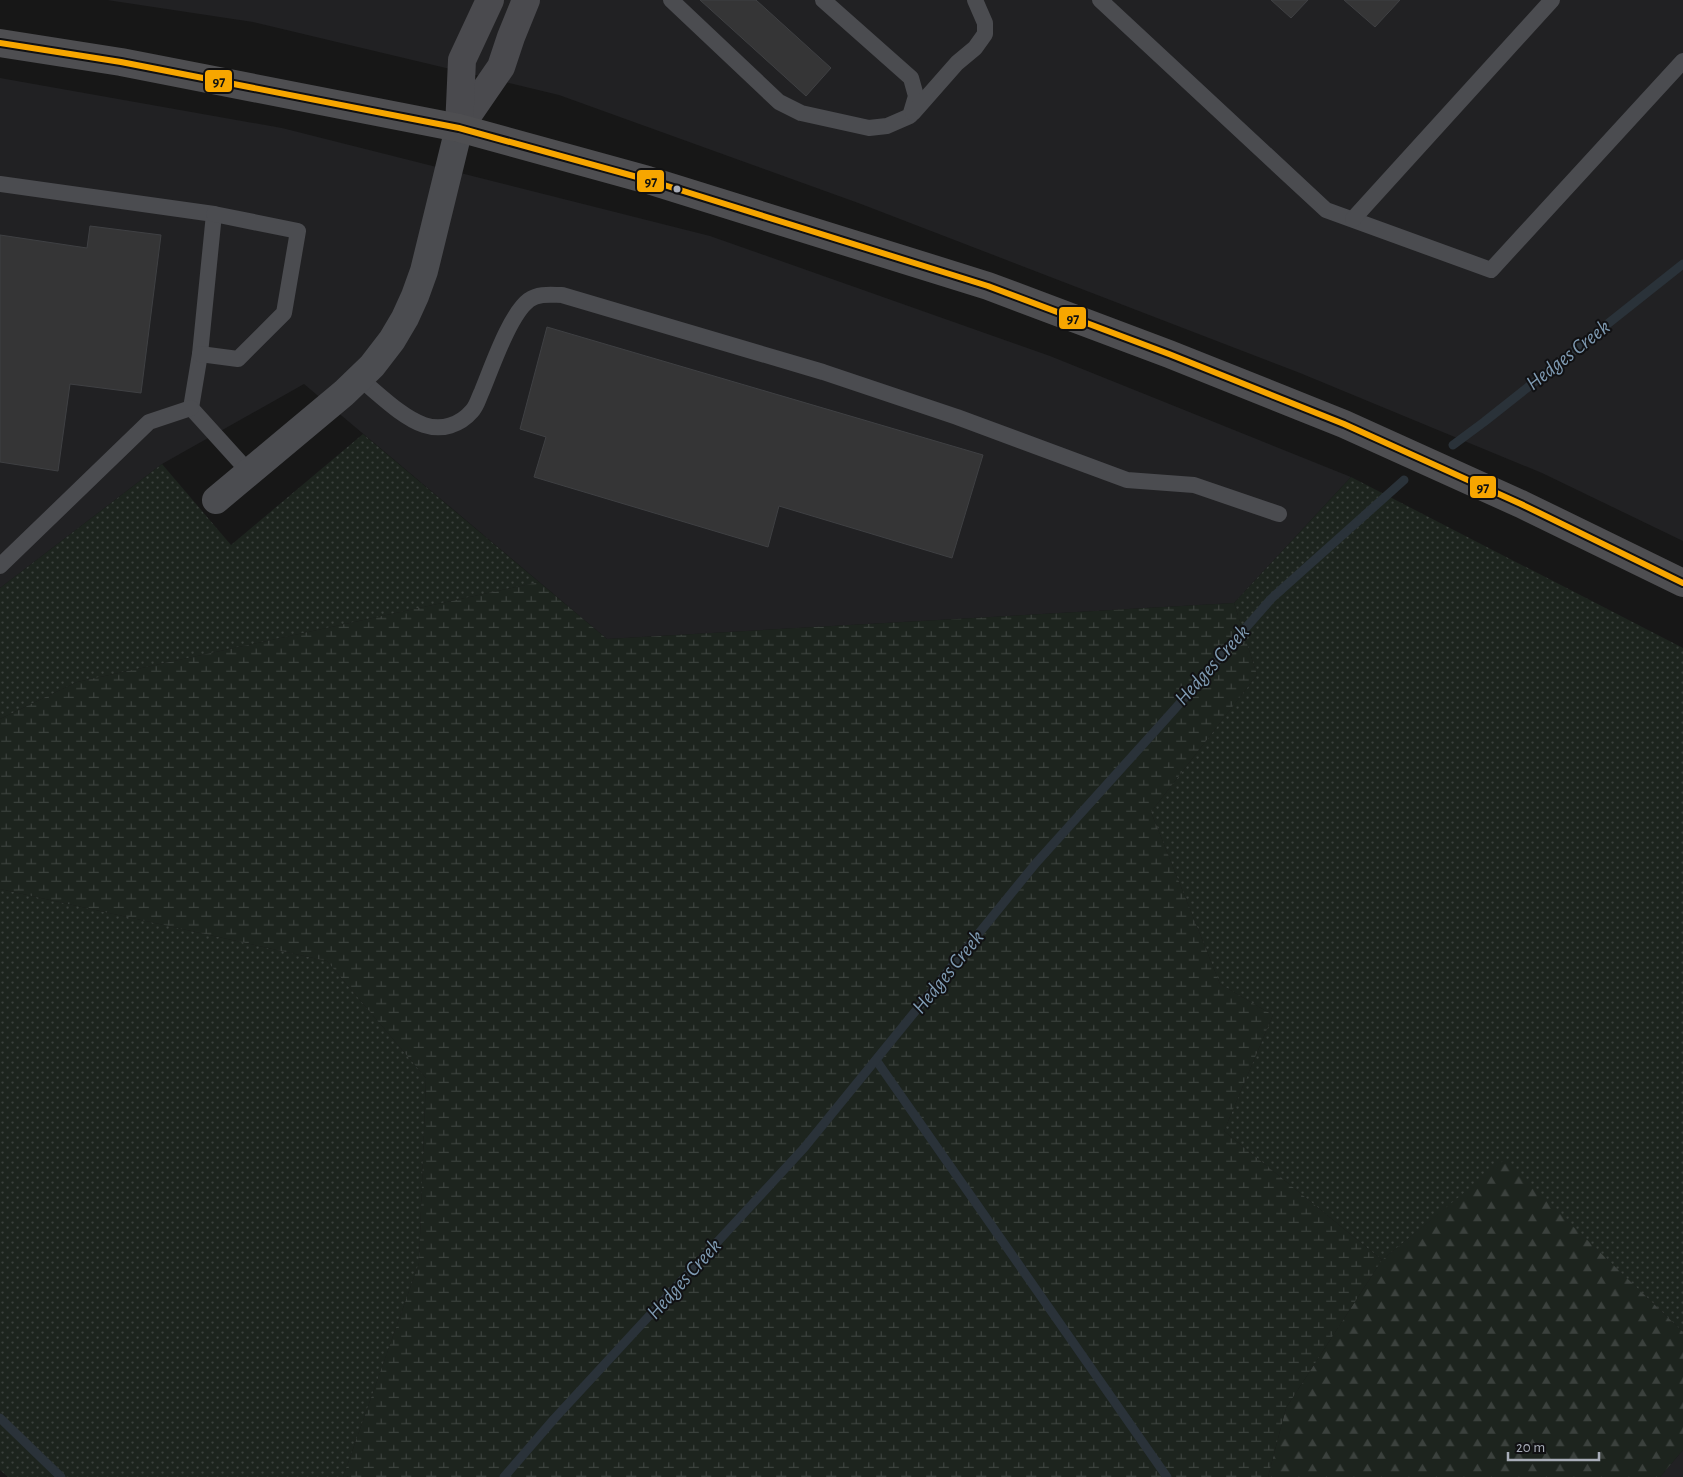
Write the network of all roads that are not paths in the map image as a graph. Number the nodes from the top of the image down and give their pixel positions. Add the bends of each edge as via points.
1 (490, 0) edge
2 (526, 0) edge
3 (670, 0) edge
4 (823, 0) edge
5 (975, 0) edge
6 (1100, 0) edge
7 (1552, 0) edge
8 (0, 43) edge
9 (1683, 61) edge
10 (910, 116) junction
11 (459, 128) junction
12 (0, 184) edge
13 (214, 214) junction
14 (1353, 219) junction
15 (200, 354) junction
16 (359, 378) junction
17 (191, 408) junction
18 (249, 472) junction
19 (216, 500) dead end
20 (1279, 514) dead end
21 (0, 566) edge
22 (1683, 583) edge

1 - 11 street via 462,60
2 - 11 street via 501,67
3 - 10 lane via 779,102 801,113 869,128 887,126
4 - 10 lane via 912,78 916,96
5 - 10 lane via 985,23 984,34 975,48 957,63
6 - 14 lane via 1326,210
7 - 14 lane
8 - 11 highway via 121,62
9 - 14 lane via 1491,270
11 - 16 street via 415,296 392,340
11 - 22 highway via 648,180 988,286 1344,424 1521,504
12 - 13 lane
13 - 15 lane
13 - 15 lane via 298,231 284,313 238,359
15 - 17 lane
16 - 18 street
16 - 20 lane via 411,419 426,426 442,428 461,422 474,410 519,310 530,299 545,294 562,295 823,372 958,417 1128,480 1194,485
17 - 18 lane
17 - 21 lane via 149,422
18 - 19 street

